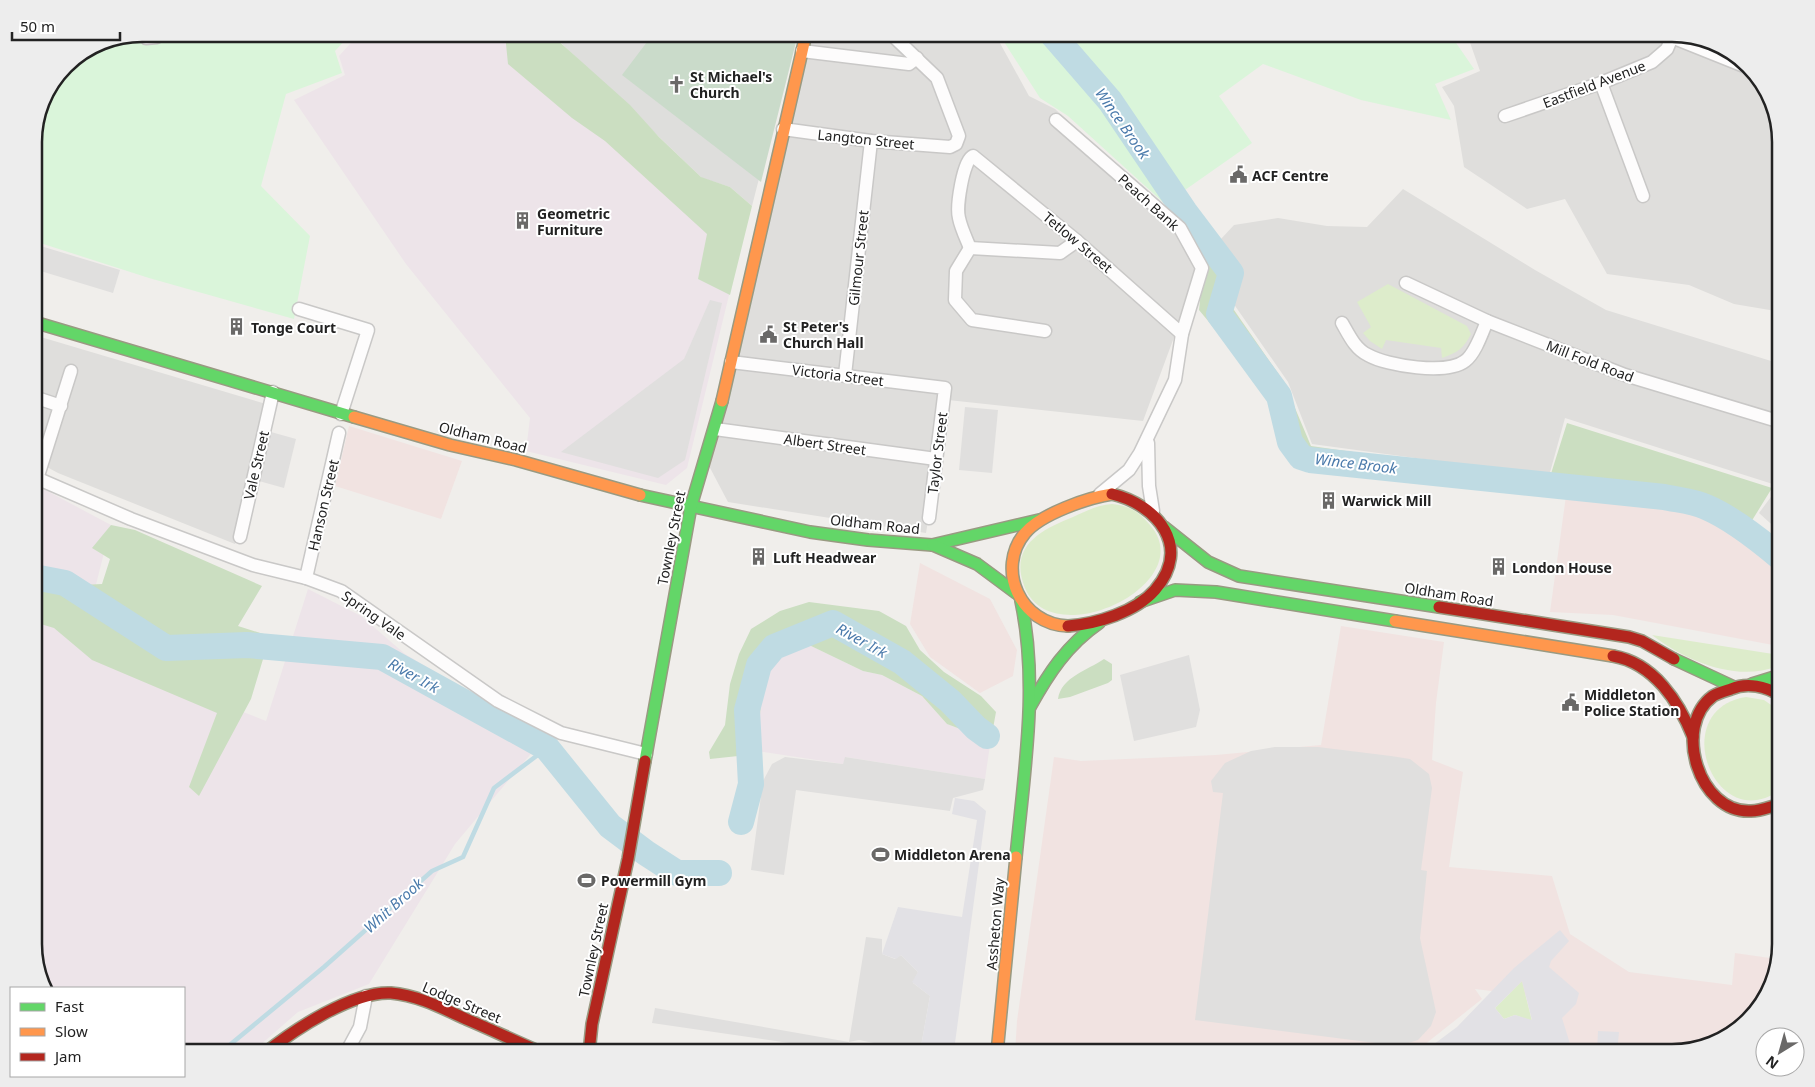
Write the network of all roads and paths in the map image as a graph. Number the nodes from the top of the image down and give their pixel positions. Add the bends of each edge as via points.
1 (804, 42) edge
2 (900, 42) edge
3 (1668, 42) edge
4 (1691, 44) edge
5 (802, 51) junction
6 (917, 58) junction
7 (1726, 59) edge
8 (1601, 83) junction
9 (1505, 116) dead end
10 (1056, 120) dead end
11 (783, 129) junction
12 (870, 141) junction
13 (1643, 196) dead end
14 (1077, 241) junction
15 (970, 248) junction
16 (1406, 283) dead end
17 (300, 309) dead end
18 (1487, 322) junction
19 (1342, 323) dead end
20 (43, 325) edge
21 (1045, 331) dead end
22 (1182, 334) junction
23 (731, 362) junction
24 (71, 371) dead end
25 (845, 375) junction
26 (945, 388) joint
27 (273, 392) junction
28 (43, 400) edge
29 (61, 406) junction
30 (341, 414) junction
31 (1772, 419) edge
32 (715, 429) junction
33 (339, 433) dead end
34 (1149, 435) junction
35 (43, 458) edge
36 (936, 459) junction
37 (43, 481) edge
38 (1098, 496) junction
39 (691, 506) junction
40 (1153, 511) junction
41 (929, 518) dead end
42 (1039, 520) junction
43 (1164, 527) junction
44 (240, 537) dead end
45 (932, 545) junction
46 (306, 578) junction
47 (1019, 597) junction
48 (1140, 602) junction
49 (1112, 614) junction
50 (1772, 677) edge
51 (1739, 686) junction
52 (1772, 691) edge
53 (1030, 707) junction
54 (1693, 737) junction
55 (646, 754) junction
56 (1772, 808) edge
57 (1754, 812) junction
58 (1772, 813) edge
59 (366, 996) junction
60 (276, 1044) edge
61 (351, 1044) edge
62 (523, 1044) edge
63 (590, 1044) edge
64 (998, 1044) edge

1 - 5 main road, Townley Street
2 - 6 street
3 - 8 street, Eastfield Avenue via 1667,49 1652,62
4 - 7 street
5 - 6 street via 909,64
5 - 11 main road, Townley Street
6 - 12 street, Langton Street via 937,78 959,136 956,144 950,147
8 - 9 street, Eastfield Avenue
8 - 13 street
10 - 22 street, Peach Bank via 1180,228 1202,268
11 - 12 street, Langton Street
11 - 23 main road, Townley Street
12 - 25 street, Gilmour Street
14 - 15 street via 1060,253
14 - 15 street, Tetlow Street via 973,156 964,166 958,217
14 - 22 street, Tetlow Street
15 - 21 street via 956,271 954,300 972,320
16 - 18 street, Mill Fold Road
17 - 30 street via 368,330
18 - 19 street via 1466,361 1451,367 1430,368 1368,356 1354,344
18 - 31 street, Mill Fold Road via 1625,375
20 - 27 main road, Oldham Road
22 - 34 street, Peach Bank via 1175,380
23 - 25 street, Victoria Street
23 - 32 main road, Townley Street
24 - 29 street
25 - 26 street, Victoria Street
26 - 36 street, Taylor Street
27 - 30 main road, Oldham Road
27 - 44 street, Vale Street
28 - 29 street
29 - 35 street
30 - 39 main road, Oldham Road via 639,495
32 - 36 street, Albert Street
32 - 39 main road, Townley Street
33 - 46 street, Hanson Street
34 - 38 street, Peach Bank via 1129,470
34 - 40 street via 1147,461
36 - 41 street, Taylor Street
37 - 46 street, Spring Vale via 253,565
38 - 40 main road via 1123,495 1134,498
38 - 42 main road
39 - 45 main road, Oldham Road via 810,532
39 - 55 main road, Townley Street
40 - 43 main road
42 - 45 main road, Oldham Road
42 - 47 main road via 1021,537 1012,557 1011,570
43 - 48 main road via 1170,553 1168,567 1155,590
43 - 51 main road, Oldham Road via 1202,559 1239,576 1629,637 1647,643 1690,668
45 - 47 main road, Oldham Road via 978,563
46 - 55 street, Spring Vale via 341,591 498,701 561,733
47 - 49 main road via 1040,619 1065,626 1093,622
47 - 53 main road, Assheton Way via 1026,625
48 - 49 main road
48 - 54 main road via 1175,590 1216,592 1618,657 1644,668 1670,692
49 - 53 main road, Assheton Way via 1091,627 1057,661
50 - 51 main road
51 - 52 main road, Oldham Road
51 - 54 main road via 1722,692 1704,707 1697,718
53 - 64 main road, Assheton Way
54 - 57 main road via 1696,766 1707,790 1728,807
55 - 63 main road, Townley Street
56 - 57 main road
57 - 58 main road
59 - 60 main road, Lodge Street via 338,1007
59 - 61 street via 360,1027
59 - 62 main road, Lodge Street via 389,993 409,996

